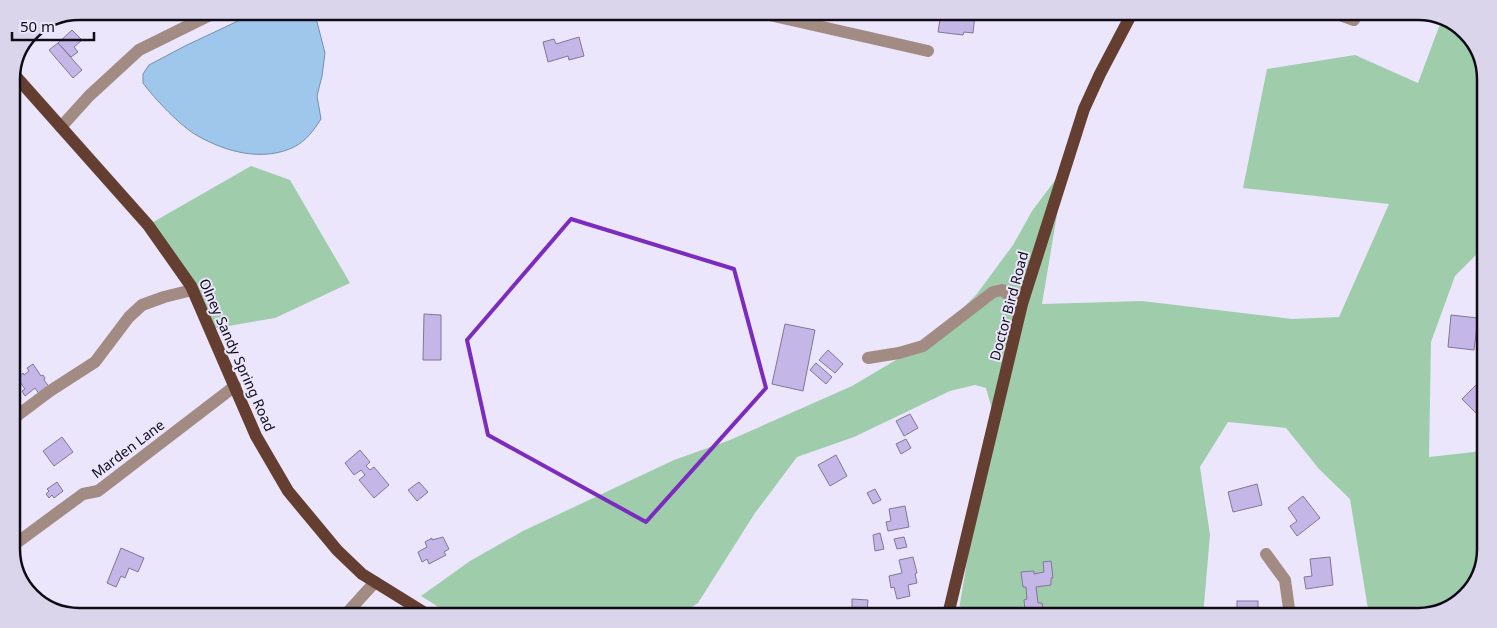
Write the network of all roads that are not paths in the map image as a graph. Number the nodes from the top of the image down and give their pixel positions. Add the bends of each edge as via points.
1 (200, 20) edge
2 (791, 20) edge
3 (1128, 20) edge
4 (928, 51) dead end
5 (20, 81) edge
6 (61, 127) junction
7 (192, 290) junction
8 (1022, 304) junction
9 (868, 358) dead end
10 (235, 386) junction
11 (20, 414) edge
12 (20, 540) edge
13 (1266, 554) dead end
14 (374, 582) junction
15 (351, 608) edge
16 (417, 608) edge
17 (950, 608) edge
18 (1289, 608) edge

1 - 6 street via 139,50
2 - 4 street
3 - 8 main road, Doctor Bird Road via 1084,109
5 - 6 main road, Olney Sandy Spring Road
6 - 7 main road, Olney Sandy Spring Road via 148,225
7 - 10 main road, Olney Sandy Spring Road
7 - 11 street via 142,305 95,362
8 - 9 street via 1002,290 993,292 922,346
8 - 17 main road, Doctor Bird Road
10 - 12 street, Marden Lane via 98,491 83,494
10 - 14 main road, Olney Sandy Spring Road via 256,436 288,491 337,550
13 - 18 street via 1285,580
14 - 15 street
14 - 16 main road, Olney Sandy Spring Road

